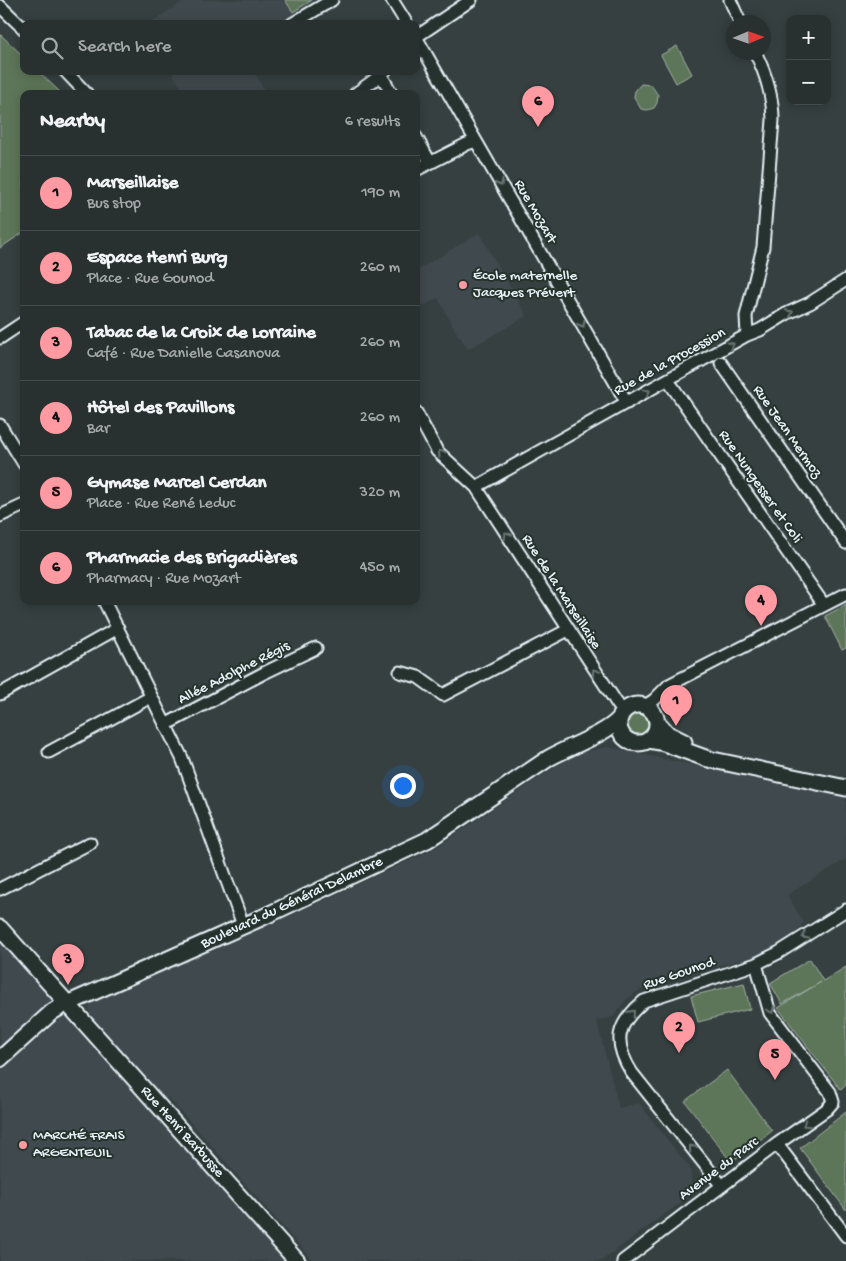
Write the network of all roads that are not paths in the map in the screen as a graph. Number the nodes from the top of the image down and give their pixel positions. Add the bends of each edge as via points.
1 (332, 0) edge
2 (392, 0) edge
3 (471, 0) edge
4 (730, 0) edge
5 (0, 6) edge
6 (737, 15) edge
7 (299, 20) edge
8 (404, 20) edge
9 (20, 25) edge
10 (420, 34) edge
11 (420, 44) edge
12 (759, 60) edge
13 (69, 75) edge
14 (380, 75) edge
15 (384, 75) edge
16 (83, 90) edge
17 (360, 90) edge
18 (390, 90) edge
19 (476, 141) junction
20 (420, 144) edge
21 (430, 162) junction
22 (420, 168) edge
23 (846, 280) edge
24 (20, 325) edge
25 (747, 335) junction
26 (0, 338) edge
27 (718, 358) junction
28 (670, 384) junction
29 (627, 403) junction
30 (420, 419) edge
31 (0, 425) edge
32 (20, 458) edge
33 (476, 487) junction
34 (20, 508) edge
35 (0, 516) edge
36 (846, 543) edge
37 (846, 594) edge
38 (106, 605) edge
39 (824, 605) junction
40 (118, 628) junction
41 (568, 630) junction
42 (316, 648) dead end
43 (400, 672) dead end
44 (0, 694) edge
45 (151, 697) junction
46 (621, 715) junction
47 (653, 715) junction
48 (165, 725) junction
49 (624, 736) junction
50 (648, 740) junction
51 (582, 741) junction
52 (49, 752) dead end
53 (846, 779) edge
54 (846, 788) edge
55 (90, 843) dead end
56 (0, 889) edge
57 (846, 910) edge
58 (244, 925) junction
59 (0, 928) edge
60 (756, 964) junction
61 (67, 1003) junction
62 (0, 1059) edge
63 (777, 1144) junction
64 (722, 1186) junction
65 (846, 1236) edge
66 (297, 1261) edge
67 (623, 1261) edge

1 - 7 street
2 - 8 street
3 - 10 street
4 - 6 street
5 - 9 street
11 - 19 street, Rue Mozart
12 - 25 street, Rue de la Procession via 773,104 773,120 763,247 746,316
13 - 16 street
14 - 17 street
15 - 18 street
19 - 21 street
19 -> 29 street, Rue Mozart
20 - 21 street
21 - 22 street
25 -> 23 street via 810,303
24 - 26 street
27 -> 25 street, Rue de la Procession
27 - 28 street, Rue de la Procession
27 - 36 street, Rue Jean Mermoz
29 -> 28 street, Rue de la Procession
28 - 39 street, Rue Nungesser et Coli
29 - 33 street, Rue de la Procession
33 -> 30 street, Rue de la Marseillaise via 437,451
31 - 32 street
41 -> 33 street, Rue de la Marseillaise
34 - 35 street
37 - 39 street
38 - 40 street
39 - 47 street via 670,685 658,696
40 - 44 street
40 - 45 street
41 - 43 street via 443,694 418,677
46 -> 41 street, Rue de la Marseillaise via 618,705
42 - 48 street, Allée Adolphe Régis
45 - 48 street
45 - 52 street
46 - 47 street via 636,704
46 - 49 street via 620,730
46 - 51 street, Boulevard du Général Delambre via 612,726
47 - 50 street via 655,733
47 - 53 street via 668,734 699,748
48 - 58 street via 182,758
49 - 50 street via 635,743
49 - 51 street, Boulevard du Général Delambre
50 - 54 street via 664,742 708,759
51 - 58 street, Boulevard du Général Delambre via 549,758 427,840
55 - 56 street
57 -> 60 street, Rue Gounod
58 - 61 street, Boulevard du Général Delambre
59 - 61 street, Rue Henri Barbusse
60 -> 63 street, Avenue du Parc via 770,1013 830,1092 833,1102
64 -> 60 street, Rue Gounod via 628,1066 619,1043 630,1013 644,1001
61 - 62 street, Boulevard du Général Delambre via 52,1012
61 - 66 street, Rue Henri Barbusse
63 - 64 street, Avenue du Parc
63 - 65 street
64 - 67 street, Avenue du Parc

